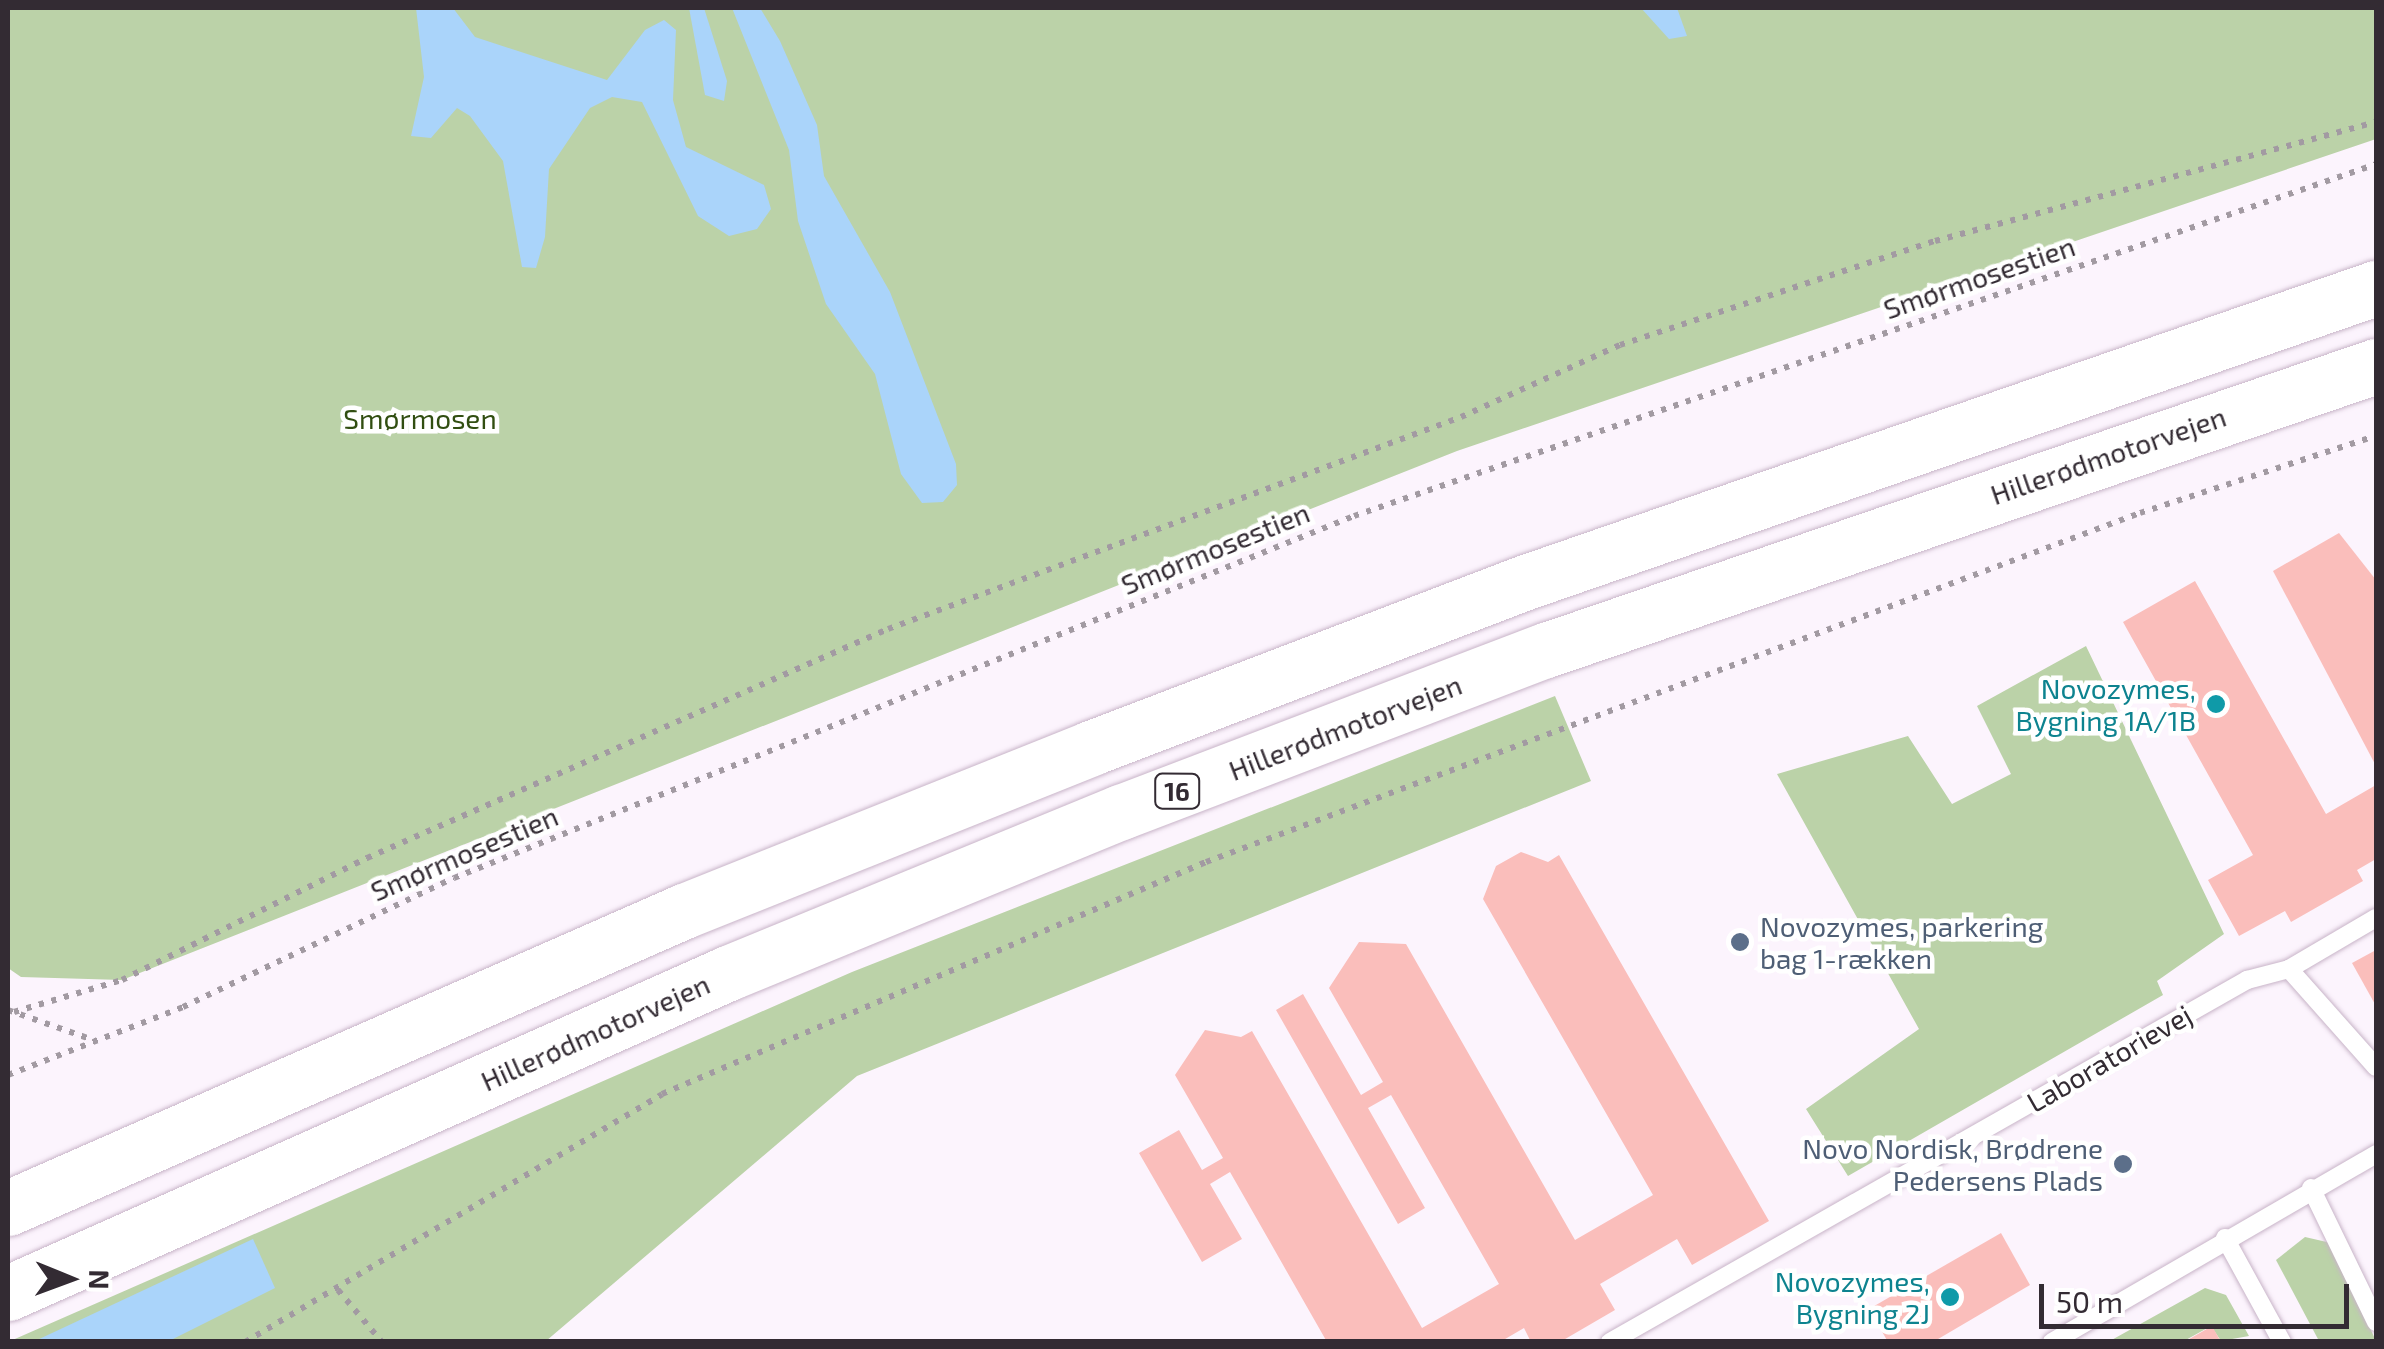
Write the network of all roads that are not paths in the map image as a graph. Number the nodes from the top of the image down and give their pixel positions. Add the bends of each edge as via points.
1 (2376, 288) edge
2 (2376, 366) edge
3 (2376, 918) edge
4 (2289, 969) junction
5 (2376, 1067) edge
6 (2376, 1154) edge
7 (2311, 1188) junction
8 (8, 1208) edge
9 (2225, 1238) junction
10 (8, 1293) edge
11 (2376, 1322) edge
12 (1610, 1342) edge
13 (2052, 1342) edge
14 (2282, 1342) edge

1 - 8 highway via 1523,583 1091,748 684,911
2 - 10 highway, Hillerødmotorvejen / 16 via 1565,644 1139,805 728,974
3 - 4 lane, Laboratorievej
4 - 5 lane
4 - 12 lane, Laboratorievej via 2247,980
6 - 7 lane
7 - 9 lane
7 - 11 lane
9 - 13 lane
9 - 14 lane

